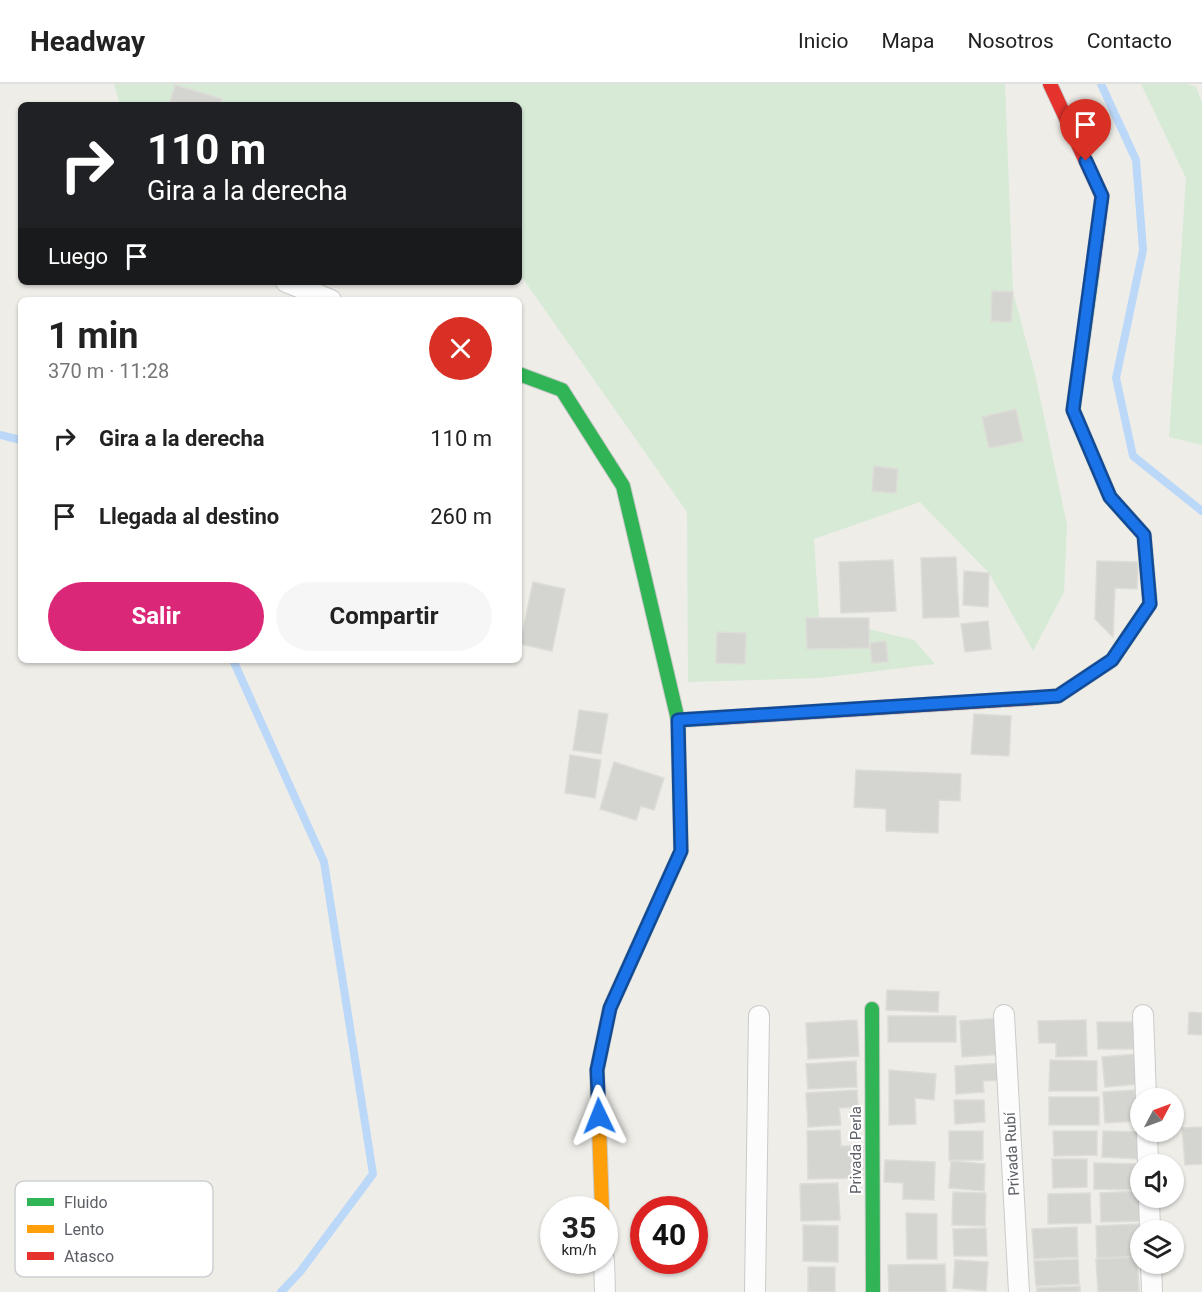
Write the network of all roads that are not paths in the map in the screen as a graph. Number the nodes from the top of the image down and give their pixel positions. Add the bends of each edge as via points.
1 (1050, 84) edge
2 (293, 285) edge
3 (323, 297) edge
4 (522, 375) edge
5 (678, 720) junction
6 (872, 1008) dead end
7 (1004, 1015) dead end
8 (1143, 1015) dead end
9 (759, 1016) dead end
10 (1146, 1088) edge
11 (602, 1196) edge
12 (604, 1274) edge
13 (1151, 1274) edge
14 (605, 1292) edge
15 (756, 1292) edge
16 (873, 1292) edge
17 (1019, 1292) edge
18 (1152, 1292) edge

1 - 5 street via 1102,196 1073,410 1110,497 1144,535 1150,604 1112,660 1058,696
2 - 3 street
4 - 5 street via 562,390 623,486
5 - 11 street via 681,851 610,1008 597,1070
6 - 16 street, Privada Perla
7 - 17 street, Privada Rubí
8 - 10 street
9 - 15 street
12 - 14 street
13 - 18 street

